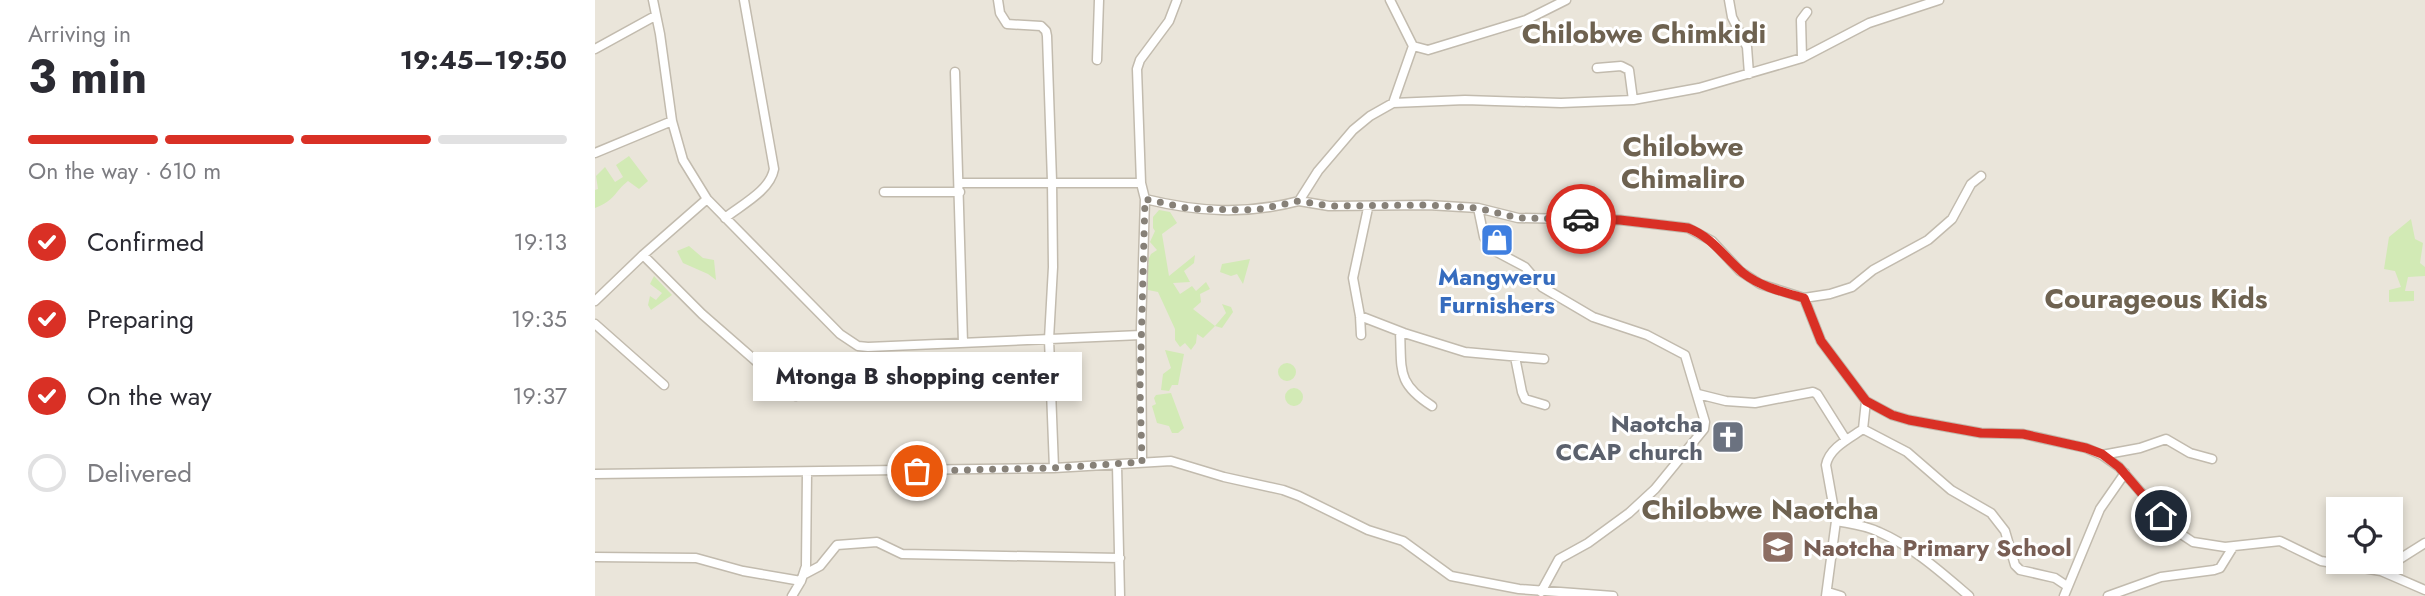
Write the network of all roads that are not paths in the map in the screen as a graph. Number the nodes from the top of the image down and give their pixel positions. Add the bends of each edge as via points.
1 (653, 0) edge
2 (744, 0) edge
3 (998, 0) edge
4 (1099, 0) edge
5 (1177, 0) edge
6 (1390, 0) edge
7 (1566, 0) edge
8 (1729, 0) edge
9 (1939, 0) edge
10 (1807, 12) dead end
11 (655, 16) junction
12 (1413, 46) junction
13 (595, 50) edge
14 (1802, 58) junction
15 (1097, 61) dead end
16 (1597, 68) dead end
17 (955, 72) dead end
18 (1749, 74) junction
19 (1633, 100) junction
20 (1393, 103) junction
21 (672, 121) junction
22 (595, 153) edge
23 (1981, 176) dead end
24 (1052, 181) junction
25 (1141, 183) junction
26 (960, 187) junction
27 (884, 192) dead end
28 (707, 199) junction
29 (1145, 199) junction
30 (1299, 201) junction
31 (1368, 208) junction
32 (1478, 208) junction
33 (725, 218) junction
34 (643, 255) junction
35 (1804, 298) junction
36 (595, 301) edge
37 (1360, 316) junction
38 (595, 324) edge
39 (1400, 332) junction
40 (1141, 335) junction
41 (1361, 335) dead end
42 (1049, 339) junction
43 (963, 343) junction
44 (1515, 358) junction
45 (1544, 359) dead end
46 (664, 385) dead end
47 (1698, 394) junction
48 (796, 396) dead end
49 (1866, 401) junction
50 (1545, 405) dead end
51 (1432, 406) dead end
52 (1863, 429) junction
53 (1846, 440) junction
54 (2102, 454) junction
55 (2212, 458) dead end
56 (1142, 462) junction
57 (1117, 465) junction
58 (1053, 468) junction
59 (2125, 472) junction
60 (807, 473) junction
61 (595, 474) edge
62 (1836, 522) junction
63 (2425, 543) edge
64 (2233, 547) junction
65 (2403, 557) edge
66 (595, 558) edge
67 (1120, 558) junction
68 (2326, 562) edge
69 (2389, 574) edge
70 (803, 578) junction
71 (2067, 586) junction
72 (2425, 590) edge
73 (1541, 592) junction
74 (1517, 593) edge
75 (1827, 594) edge
76 (792, 596) edge
77 (1120, 596) edge
78 (1613, 596) edge
79 (1840, 596) edge
80 (1969, 596) edge
81 (2064, 596) edge
82 (2108, 596) edge

1 - 11 street
2 - 33 street via 774,169 766,186
3 - 24 street via 1007,24 1041,26 1046,31
4 - 15 street
5 - 25 street via 1138,65
6 - 12 street
7 - 12 street via 1527,20 1441,47
8 - 18 street via 1747,47
9 - 14 street via 1869,23
10 - 14 street via 1801,20
11 - 13 street
11 - 21 street
12 - 20 street
14 - 18 street
16 - 19 street via 1629,70
17 - 26 street
18 - 19 street
19 - 20 street
20 - 30 street via 1353,130
21 - 22 street
21 - 28 street via 683,160
23 - 35 street via 1971,184 1952,219 1928,240 1852,287
24 - 25 street
24 - 26 street
24 - 42 street
25 - 29 street
26 - 27 street
26 - 43 street
28 - 33 street
28 - 34 street
29 - 30 street via 1191,209 1230,210 1268,209
29 - 40 street
30 - 31 street
31 - 32 street
31 - 37 street via 1353,278
32 - 35 street via 1526,218 1620,220 1688,228 1712,241 1740,271 1760,284
32 - 47 street via 1484,237 1493,250 1525,267 1542,287 1593,317 1647,335 1685,355
33 - 43 street via 840,334 858,346
34 - 36 street
34 - 48 street
35 - 49 street via 1821,341
37 - 39 street
37 - 41 street
38 - 46 street
39 - 44 street via 1465,352
39 - 51 street via 1403,378
40 - 42 street
40 - 56 street
42 - 43 street
42 - 58 street
44 - 45 street
44 - 50 street via 1525,399
47 - 53 street via 1755,403 1813,392
47 - 73 street via 1704,429 1638,505 1559,559
49 - 52 street
49 - 54 street via 1909,420 1981,433 2027,435
52 - 53 street
52 - 71 street via 1907,452 1951,490 1991,513 2005,531 2020,570 2055,578
53 - 62 street via 1826,465
54 - 55 street via 2166,439 2190,453
54 - 59 street
56 - 57 street
56 - 74 street via 1171,461 1283,490 1368,530 1403,541 1447,574
57 - 58 street
57 - 67 street
58 - 60 street
59 - 64 street via 2176,531 2200,544
59 - 71 street via 2100,509
60 - 61 street
60 - 70 street
62 - 75 street
62 - 80 street via 1881,533
63 - 65 street
64 - 68 street via 2280,541
64 - 82 street via 2220,568 2161,577
66 - 70 street via 696,558
67 - 70 street via 902,554 877,542 862,542 837,545
67 - 77 street
69 - 72 street
70 - 76 street
71 - 81 street
73 - 74 street
73 - 78 street
75 - 79 street

